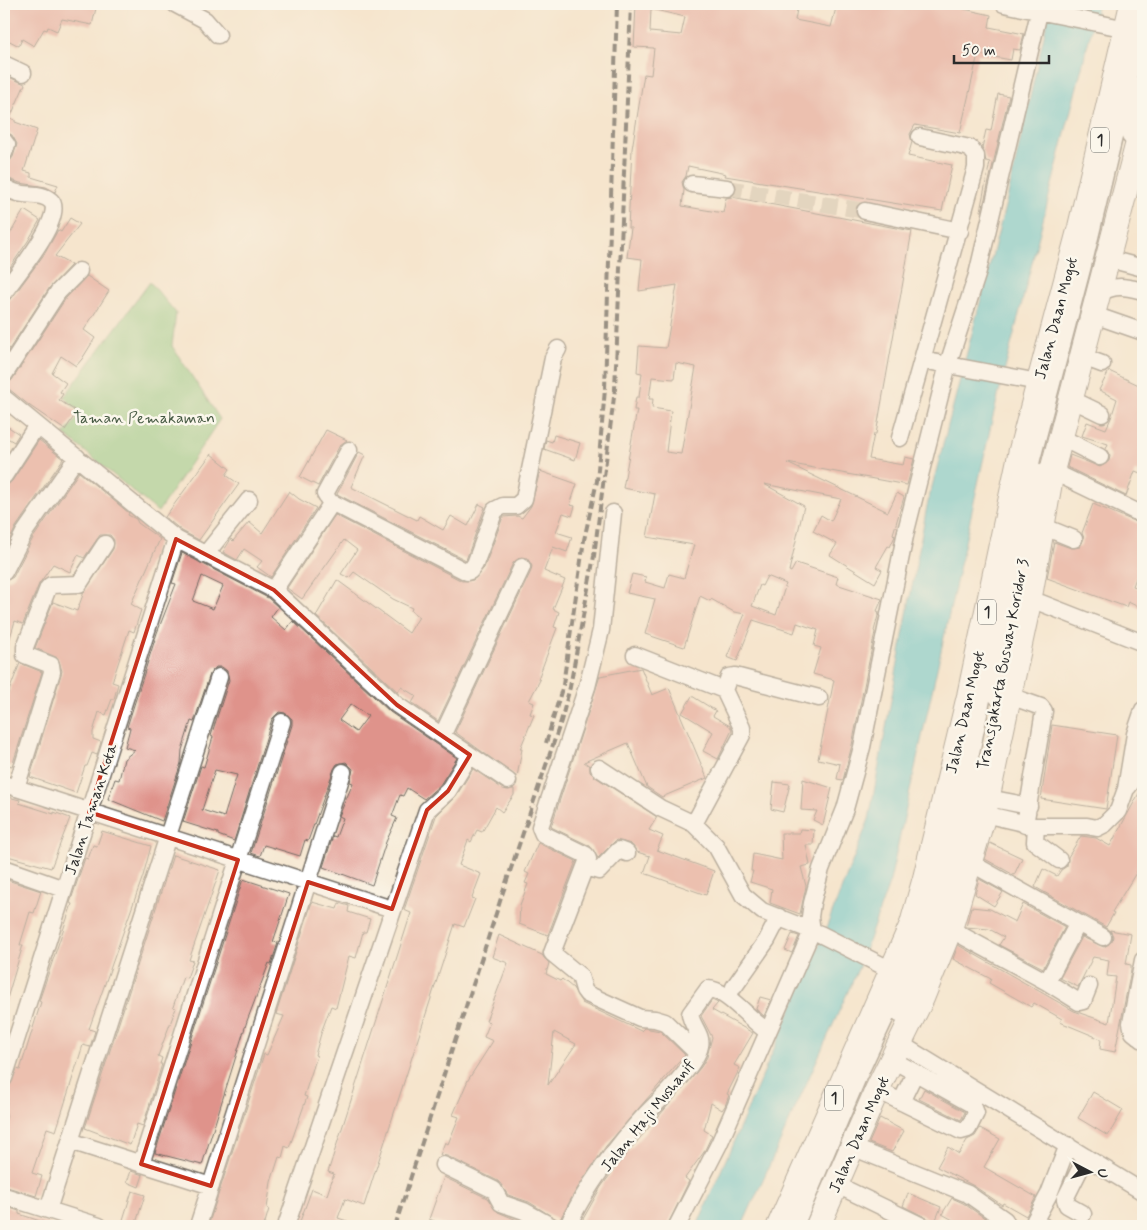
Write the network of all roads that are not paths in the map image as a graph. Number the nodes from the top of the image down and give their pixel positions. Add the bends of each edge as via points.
1 (175, 4) edge
2 (1004, 4) edge
3 (1132, 4) edge
4 (1042, 10) edge
5 (1125, 23) edge
6 (218, 35) dead end
7 (4, 64) edge
8 (23, 73) dead end
9 (1143, 82) edge
10 (1143, 124) edge
11 (920, 138) dead end
12 (4, 141) edge
13 (4, 153) edge
14 (692, 184) dead end
15 (4, 187) edge
16 (728, 188) tunnel mouth
17 (865, 211) tunnel mouth
18 (960, 231) junction
19 (1092, 255) junction
20 (1143, 268) edge
21 (80, 271) dead end
22 (4, 292) edge
23 (1143, 292) edge
24 (1097, 304) junction
25 (1143, 332) edge
26 (558, 349) dead end
27 (922, 360) junction
28 (952, 365) junction
29 (4, 375) edge
30 (1031, 380) junction
31 (4, 398) edge
32 (1071, 399) junction
33 (1102, 414) dead end
34 (37, 425) junction
35 (900, 438) dead end
36 (350, 450) dead end
37 (77, 457) junction
38 (1100, 457) dead end
39 (1039, 465) junction
40 (4, 476) edge
41 (250, 500) dead end
42 (331, 504) junction
43 (613, 513) dead end
44 (1143, 515) edge
45 (1042, 526) junction
46 (1074, 539) dead end
47 (176, 540) junction
48 (105, 544) dead end
49 (205, 555) junction
50 (522, 567) dead end
51 (4, 572) edge
52 (274, 590) junction
53 (1029, 602) junction
54 (1143, 643) edge
55 (636, 655) dead end
56 (219, 677) dead end
57 (724, 690) junction
58 (1010, 696) junction
59 (819, 698) dead end
60 (1143, 710) edge
61 (282, 722) dead end
62 (442, 736) junction
63 (470, 755) junction
64 (1143, 766) edge
65 (599, 768) dead end
66 (343, 772) dead end
67 (508, 781) dead end
68 (10, 786) edge
69 (1126, 789) junction
70 (986, 806) junction
71 (1029, 806) junction
72 (89, 812) junction
73 (694, 824) junction
74 (1031, 825) junction
75 (168, 837) junction
76 (627, 853) dead end
77 (238, 860) junction
78 (1058, 860) dead end
79 (969, 862) junction
80 (4, 868) edge
81 (585, 868) junction
82 (308, 882) junction
83 (64, 889) junction
84 (392, 909) junction
85 (779, 917) junction
86 (1078, 923) junction
87 (950, 929) junction
88 (816, 932) junction
89 (1103, 937) dead end
90 (1143, 960) edge
91 (885, 967) junction
92 (1046, 982) junction
93 (1090, 986) dead end
94 (734, 987) dead end
95 (767, 1031) junction
96 (1143, 1040) edge
97 (895, 1051) junction
98 (697, 1053) junction
99 (915, 1073) junction
100 (4, 1078) edge
101 (877, 1090) junction
102 (901, 1102) junction
103 (70, 1141) junction
104 (1068, 1146) junction
105 (852, 1147) junction
106 (1086, 1157) junction
107 (141, 1164) junction
108 (443, 1165) dead end
109 (835, 1184) junction
110 (210, 1186) junction
111 (1143, 1192) edge
112 (4, 1196) edge
113 (48, 1210) junction
114 (1083, 1214) dead end
115 (99, 1226) edge
116 (198, 1226) edge
117 (286, 1226) edge
118 (551, 1226) edge
119 (568, 1226) edge
120 (677, 1226) edge
121 (779, 1226) edge
122 (795, 1226) edge
123 (806, 1226) edge
124 (818, 1226) edge
125 (922, 1226) edge
126 (1006, 1226) edge
127 (1043, 1226) edge

1 - 6 street via 205,20
2 - 4 street
3 - 5 highway, Jalan Daan Mogot / 1
4 - 5 street
4 - 28 street
5 - 19 highway, Jalan Daan Mogot / 1
7 - 8 street
9 - 19 street, Transjakarta Busway Koridor 3
10 - 19 highway, Jalan Daan Mogot / 1
11 - 18 street via 970,148 976,156 976,168
12 - 13 street via 7,145
14 - 16 street
15 - 22 street via 18,193 41,196 51,201 54,207 52,224
17 - 18 street
18 - 27 street
19 - 20 street
19 - 24 highway, Jalan Daan Mogot / 1
19 - 30 highway, Jalan Daan Mogot / 1
19 - 39 street, Transjakarta Busway Koridor 3
21 - 29 street via 58,292
23 - 24 street via 1110,287
24 - 25 street
24 - 32 highway, Jalan Daan Mogot / 1 via 1093,360
26 - 42 street via 553,358 524,499 516,506 495,510 470,571
27 - 28 street
27 - 35 street
28 - 30 street
28 - 88 street via 906,531 862,747 846,809 821,869 812,903 810,917
30 - 39 highway, Jalan Daan Mogot / 1
31 - 34 street
32 - 33 street
32 - 39 highway, Jalan Daan Mogot / 1
34 - 37 street
34 - 40 street
36 - 42 street via 325,494
37 - 47 street
37 - 51 street via 24,533
38 - 39 street
39 - 44 street
39 - 45 highway, Jalan Daan Mogot / 1
39 - 91 highway, Jalan Daan Mogot / 1 via 969,696 912,924
39 - 122 street, Transjakarta Busway Koridor 3 via 962,796 922,939 860,1070
39 - 123 street, Transjakarta Busway Koridor 3 via 994,716 947,901 930,949 852,1111
41 - 49 street
42 - 52 street
43 - 81 street via 601,630 587,688 540,827 543,834 586,855
45 - 46 street
45 - 53 highway, Jalan Daan Mogot / 1
47 - 49 street
47 - 72 street, Jalan Taman Kota
48 - 68 street via 79,584 51,585 48,588 25,647 25,655 52,667
49 - 52 street
50 - 62 street
52 - 62 street via 397,705
53 - 54 street via 1041,603
53 - 58 highway, Jalan Daan Mogot / 1
55 - 57 street
56 - 75 street
57 - 59 street via 729,677 735,676
57 - 73 street via 742,728 742,735
58 - 70 highway, Jalan Daan Mogot / 1
58 - 71 street via 1042,707 1044,711
60 - 69 street via 1135,734
61 - 77 street
62 - 63 street
63 - 67 street
63 - 84 street via 448,791 427,810
64 - 69 street
65 - 73 street via 660,808
66 - 82 street
68 - 72 street
69 - 74 street via 1118,812 1097,828
70 - 71 street
70 - 74 street
70 - 79 highway, Jalan Daan Mogot / 1
71 - 74 street
72 - 75 street
72 - 83 street, Jalan Taman Kota
73 - 85 street via 716,846 743,895 762,911
74 - 78 street via 1035,842
75 - 77 street
75 - 103 street
76 - 81 street via 619,850 599,871
77 - 82 street
77 - 107 street
79 - 86 street
79 - 87 highway, Jalan Daan Mogot / 1
80 - 83 street
81 - 98 street via 553,955 580,976 587,994 640,1018 665,1022
82 - 84 street
82 - 110 street
83 - 100 street, Jalan Taman Kota
84 - 117 street
85 - 88 street
85 - 94 street
86 - 89 street
86 - 92 street
87 - 92 street
87 - 97 highway, Jalan Daan Mogot / 1 via 922,998
88 - 91 street
88 - 95 street
90 - 96 street via 1131,1023 1133,1032
91 - 121 highway, Jalan Daan Mogot / 1
92 - 93 street via 1080,1003
95 - 98 street, Jalan Haji Mushanif via 726,996 708,989 690,1014 700,1039
95 - 120 street via 719,1144
97 - 99 street
97 - 101 highway, Jalan Daan Mogot / 1
97 - 104 street
98 - 119 street, Jalan Haji Mushanif via 611,1158
99 - 102 street
99 - 102 street via 973,1105 976,1113 968,1129 961,1131
101 - 102 street
101 - 105 highway, Jalan Daan Mogot / 1
103 - 107 street
103 - 113 street
104 - 106 street
104 - 127 street via 1035,1220
105 - 109 highway, Jalan Daan Mogot / 1
105 - 126 street via 968,1194 1006,1220
106 - 111 street
106 - 114 street via 1065,1199 1067,1205
107 - 110 street
108 - 118 street via 494,1190 501,1204 524,1211
109 - 124 highway, Jalan Daan Mogot / 1
109 - 125 street
110 - 116 street
112 - 113 street
113 - 115 street

